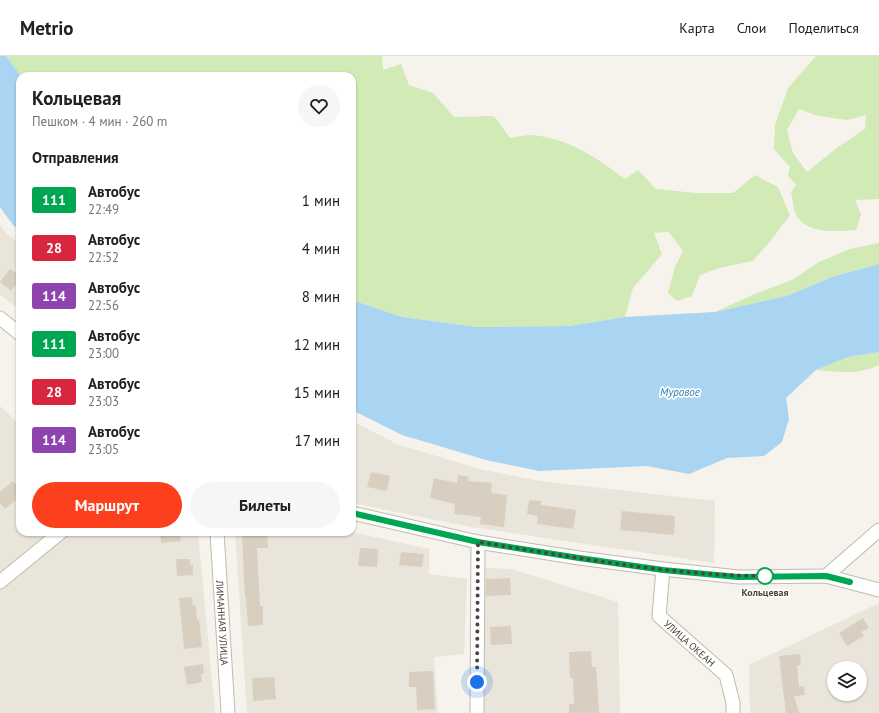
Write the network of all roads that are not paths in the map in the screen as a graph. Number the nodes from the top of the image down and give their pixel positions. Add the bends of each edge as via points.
1 (0, 318) edge
2 (16, 331) edge
3 (356, 514) edge
4 (879, 530) edge
5 (55, 536) edge
6 (217, 536) edge
7 (478, 542) junction
8 (663, 570) junction
9 (826, 576) junction
10 (0, 582) edge
11 (879, 590) edge
12 (228, 713) edge
13 (477, 713) edge
14 (733, 713) edge

1 - 2 street
3 - 7 street
4 - 9 street
5 - 10 street
6 - 12 street, ЛИМАННАЯ УЛИЦА
7 - 8 street
7 - 13 street
8 - 9 street via 738,577
8 - 14 street, УЛИЦА ОКЕАН via 659,616 726,675
9 - 11 street

